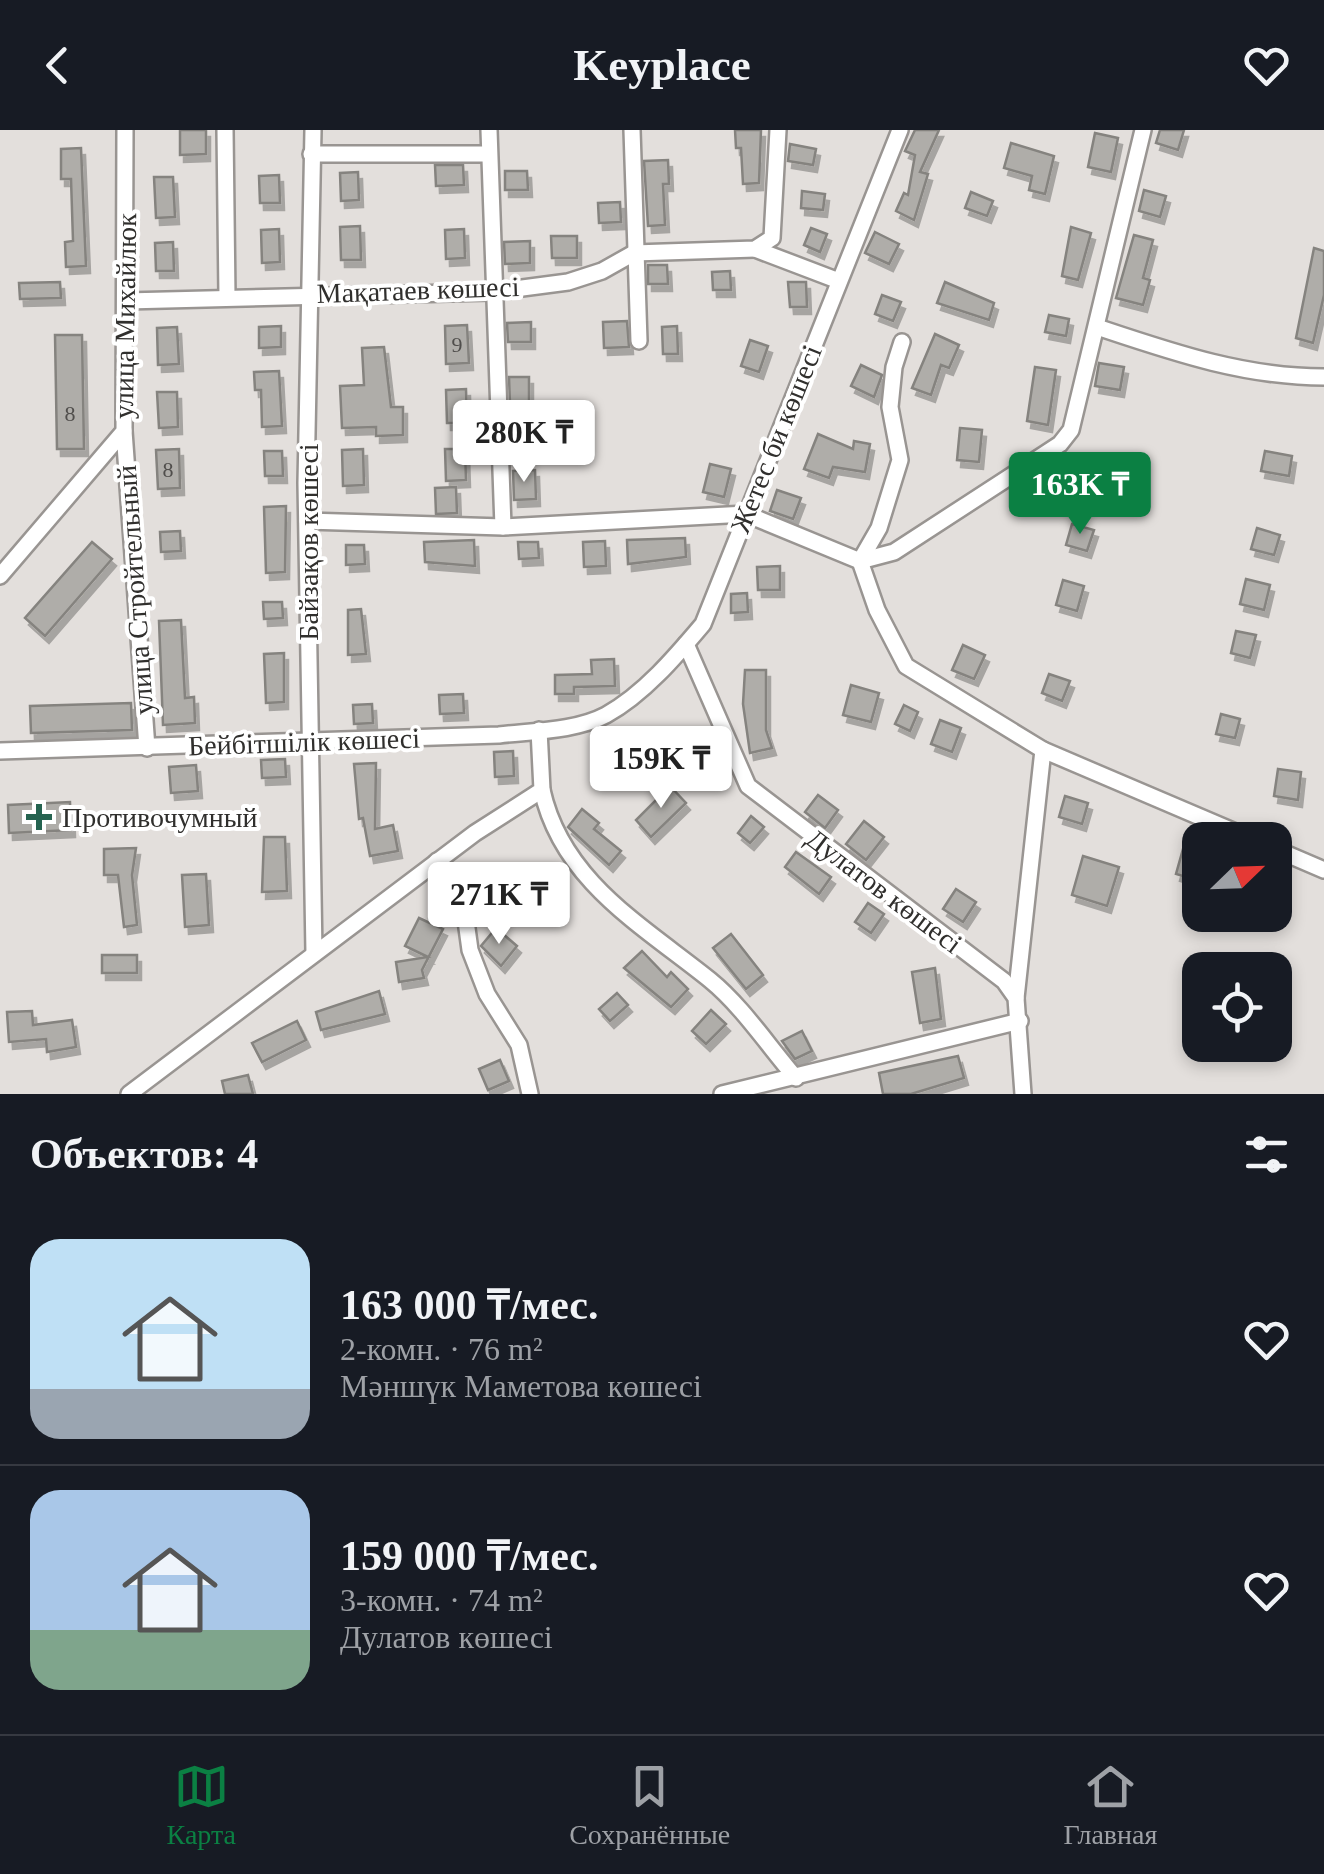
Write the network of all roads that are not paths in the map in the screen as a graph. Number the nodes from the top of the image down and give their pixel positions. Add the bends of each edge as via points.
1 (125, 130) edge
2 (225, 130) edge
3 (313, 130) edge
4 (489, 130) edge
5 (632, 130) edge
6 (778, 130) edge
7 (900, 130) edge
8 (1143, 130) edge
9 (311, 154) junction
10 (490, 154) junction
11 (755, 248) junction
12 (634, 253) junction
13 (839, 282) junction
14 (492, 292) junction
15 (310, 294) junction
16 (227, 297) junction
17 (126, 301) junction
18 (1097, 327) junction
19 (639, 341) dead end
20 (902, 342) dead end
21 (1324, 377) edge
22 (124, 431) junction
23 (746, 514) junction
24 (307, 522) junction
25 (503, 527) junction
26 (860, 560) junction
27 (0, 576) edge
28 (686, 644) junction
29 (606, 715) joint
30 (539, 730) junction
31 (309, 740) junction
32 (146, 748) junction
33 (1043, 750) junction
34 (0, 751) edge
35 (542, 790) junction
36 (1212, 822) edge
37 (1292, 856) edge
38 (437, 861) junction
39 (1324, 870) edge
40 (314, 954) junction
41 (1016, 998) junction
42 (1020, 1021) junction
43 (796, 1078) junction
44 (129, 1094) edge
45 (530, 1094) edge
46 (722, 1094) edge
47 (1023, 1094) edge

1 - 17 street, улица Михайлюк
2 - 16 street
3 - 9 street, Байзақов көшесі
4 - 10 street
5 - 12 street
6 - 11 street via 772,238
7 - 13 street, Жетес би көшесі
8 - 18 street
9 - 10 street
9 - 15 street, Байзақов көшесі
10 - 14 street
11 - 12 street, Мақатаев көшесі
11 - 13 street
12 - 14 street, Мақатаев көшесі via 568,282
12 - 19 street
13 - 23 street, Жетес би көшесі
14 - 15 street, Мақатаев көшесі
14 - 25 street via 500,336
15 - 16 street, Мақатаев көшесі
15 - 24 street, Байзақов көшесі
16 - 17 street, Мақатаев көшесі
17 - 22 street, улица Михайлюк
18 - 21 street via 1272,377
18 - 26 street via 1078,411 1060,444 894,552
20 - 26 street via 890,407 900,460 879,528
22 - 27 street, улица Михайлюк
22 - 32 street, улица Стройтельный
23 - 25 street
23 - 26 street
23 - 28 street, Жетес би көшесі via 703,624
24 - 25 street
24 - 31 street, Байзақов көшесі
26 - 33 street via 906,666
28 - 29 street, Жетес би көшесі
28 - 41 street, Дулатов көшесі via 748,786 1004,981
29 - 30 street, Бейбітшілік көшесі
30 - 31 street, Бейбітшілік көшесі
30 - 35 street
31 - 32 street, Бейбітшілік көшесі
31 - 40 street, Байзақов көшесі
32 - 34 street, Бейбітшілік көшесі
33 - 36 street
33 - 41 street
35 - 38 street
35 - 43 street via 550,825 607,898 651,940 712,982
37 - 39 street
38 - 40 street
38 - 45 street via 463,899 470,950 486,994 518,1045
40 - 44 street
41 - 42 street
42 - 43 street
42 - 47 street
43 - 46 street

